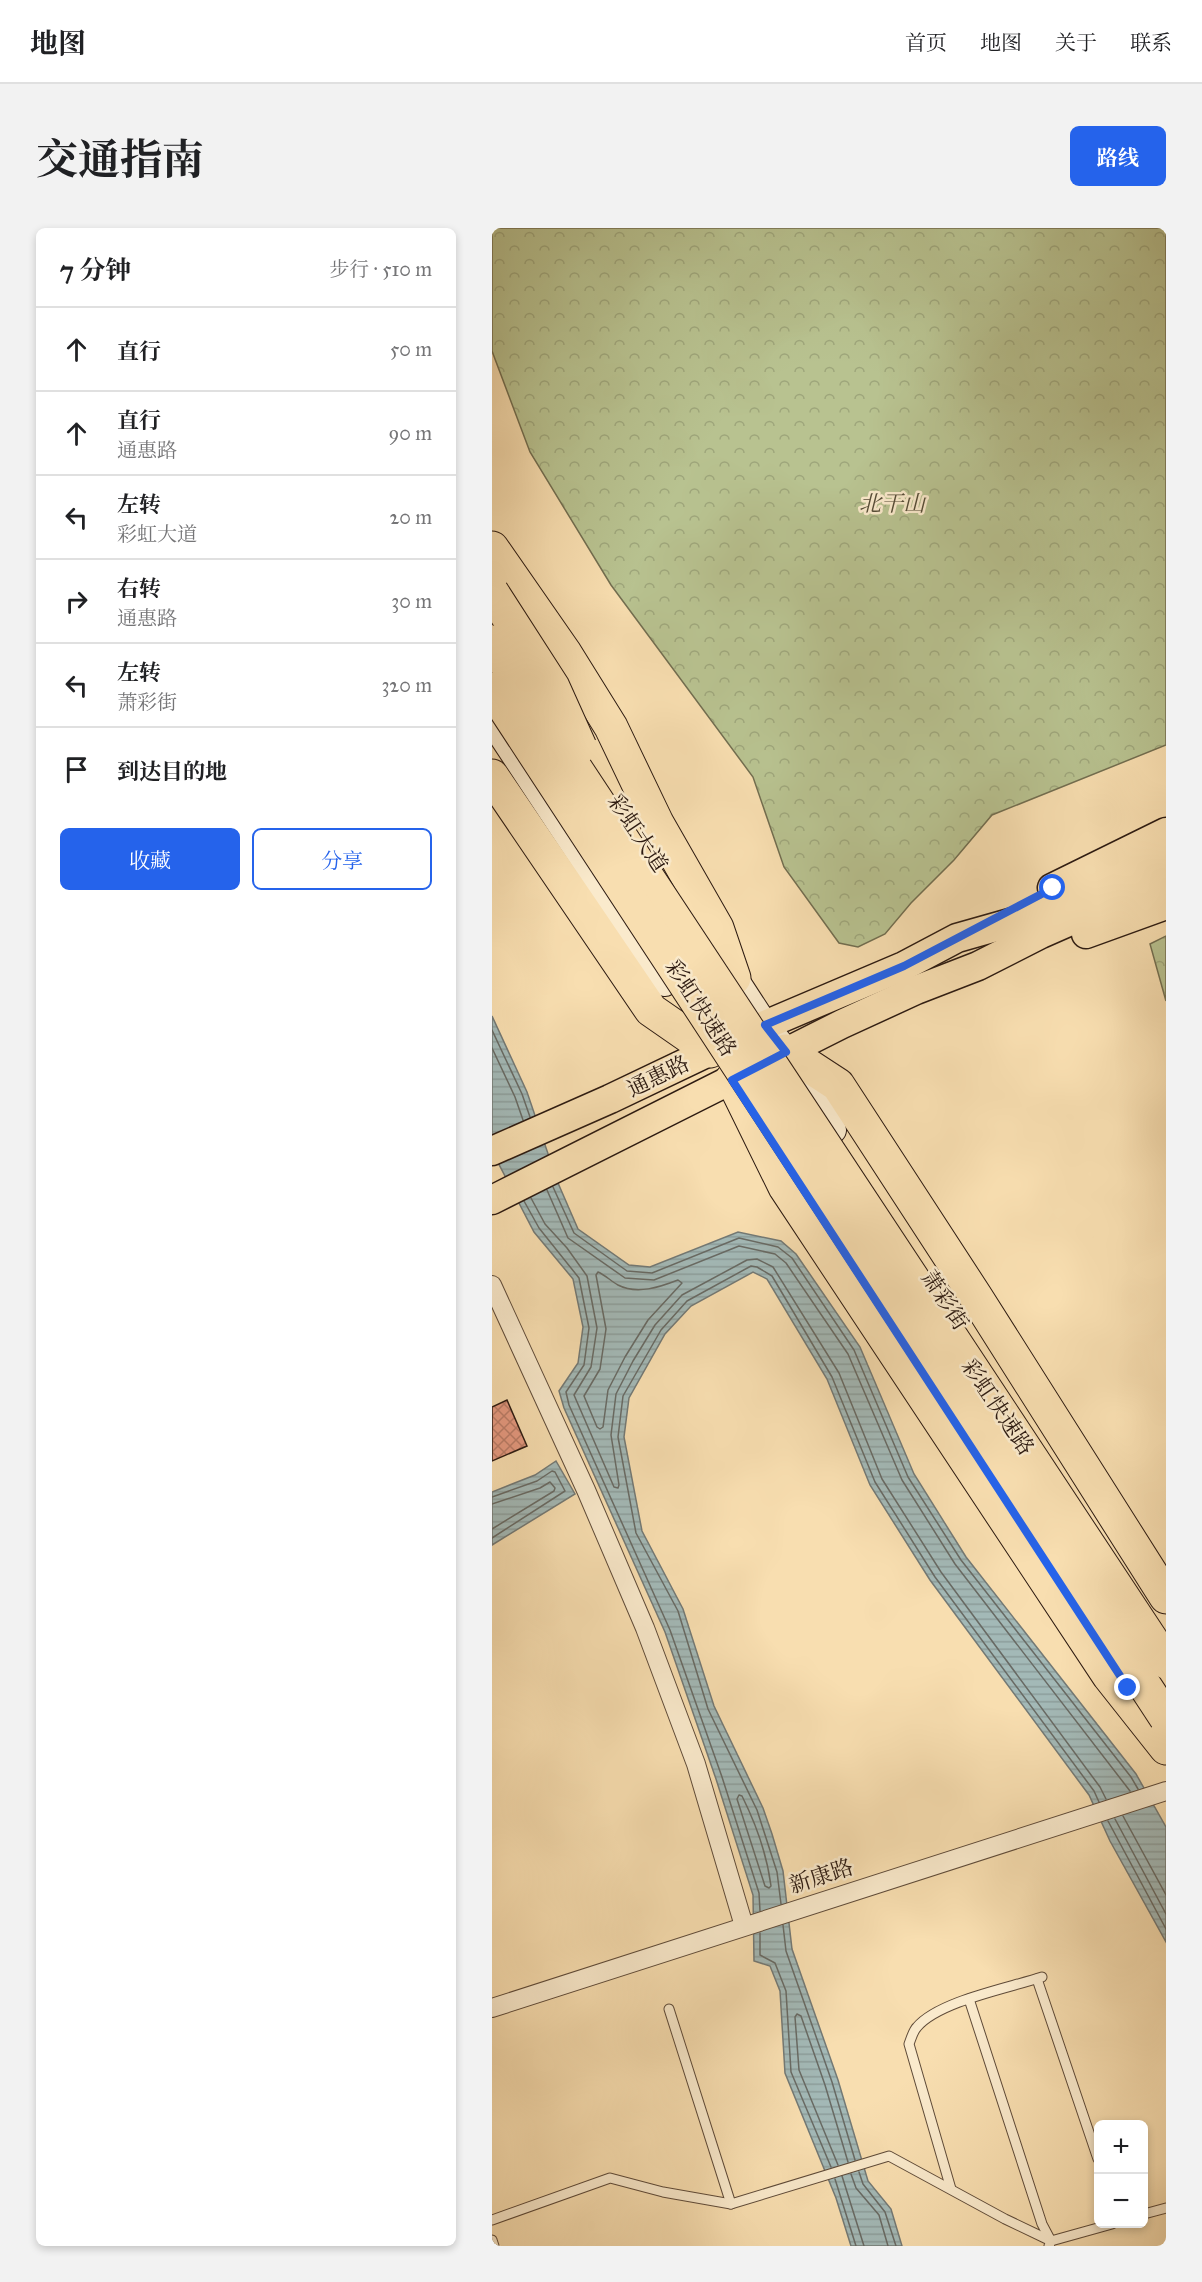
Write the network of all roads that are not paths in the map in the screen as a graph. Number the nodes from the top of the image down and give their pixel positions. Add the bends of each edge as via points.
1 (492, 548) edge
2 (492, 592) edge
3 (492, 613) edge
4 (492, 642) edge
5 (492, 689) edge
6 (492, 712) edge
7 (492, 721) edge
8 (492, 776) edge
9 (556, 786) junction
10 (1166, 832) edge
11 (618, 833) junction
12 (1166, 856) edge
13 (1166, 879) edge
14 (1166, 905) edge
15 (957, 938) junction
16 (978, 966) junction
17 (734, 978) junction
18 (765, 1025) junction
19 (710, 1051) junction
20 (786, 1052) junction
21 (732, 1080) junction
22 (519, 1139) junction
23 (492, 1151) edge
24 (492, 1160) edge
25 (548, 1170) junction
26 (492, 1189) edge
27 (492, 1200) edge
28 (492, 1285) edge
29 (1166, 1597) edge
30 (1166, 1636) edge
31 (1166, 1662) edge
32 (1166, 1718) edge
33 (1166, 1746) edge
34 (1166, 1791) edge
35 (744, 1926) junction
36 (969, 2000) junction
37 (492, 2008) edge
38 (669, 2009) dead end
39 (1094, 2147) edge
40 (951, 2189) junction
41 (731, 2204) junction
42 (1166, 2208) edge
43 (1148, 2213) edge
44 (492, 2220) edge
45 (1097, 2228) edge
46 (492, 2240) edge
47 (1050, 2244) edge
48 (494, 2246) edge

1 - 17 highway via 611,727 657,823 717,928
2 - 11 highway, bridge via 553,687
3 - 17 main road, 彩虹大道
4 - 11 highway, 彩虹快速路, bridge
5 - 9 highway, 彩虹快速路, bridge
6 - 9 highway, bridge
7 - 19 main road
8 - 19 highway via 651,1010
9 - 32 highway, 彩虹快速路, bridge
10 - 15 main road
11 - 31 highway, 彩虹快速路, bridge
12 - 15 main road, 通惠路 via 1038,915
13 - 16 main road, 通惠路
14 - 16 main road
15 - 18 main road, 通惠路 via 904,966
16 - 20 main road, 通惠路 via 916,990
17 - 18 main road, 彩虹大道
18 - 19 main road, 通惠路
18 - 20 main road, 彩虹大道
19 - 21 main road
19 - 22 main road, 通惠路
20 - 21 main road, 通惠路
20 - 29 highway via 838,1085
20 - 30 main road, 萧彩街 via 821,1112
21 - 25 main road, 通惠路
21 - 33 main road
21 - 33 highway via 785,1187 1108,1676
22 - 23 main road
22 - 24 main road
25 - 26 main road
25 - 27 main road
28 - 35 street via 645,1628 696,1764
34 - 35 street, 新康路
35 - 37 street, 新康路
36 - 39 lane via 1040,1978
36 - 40 lane via 934,2014 916,2028 909,2044
36 - 47 lane
38 - 41 lane
40 - 41 lane via 889,2157
40 - 47 lane
41 - 44 lane via 610,2178
42 - 43 lane
45 - 47 lane
46 - 48 lane

